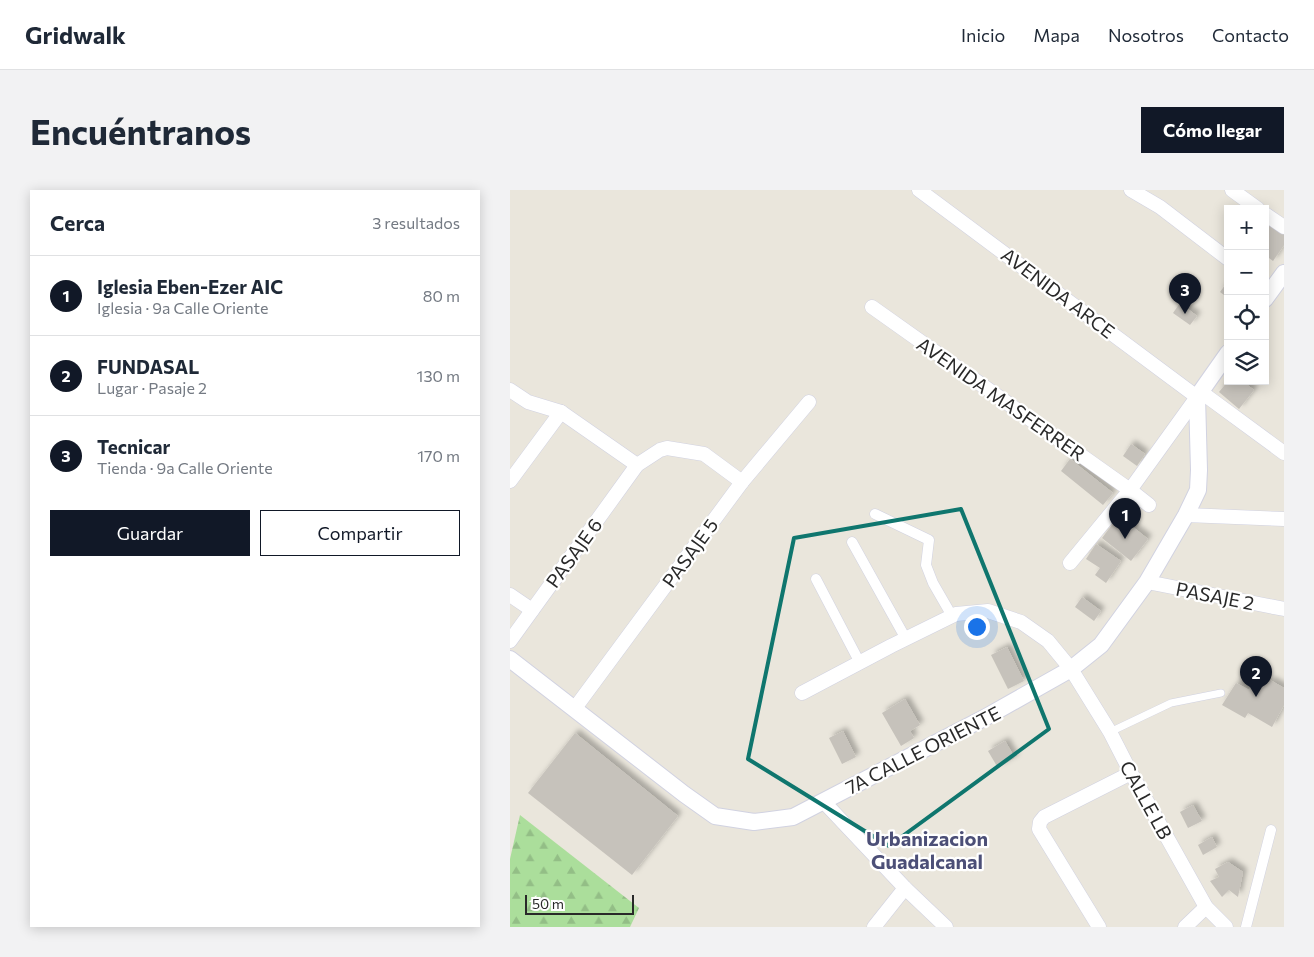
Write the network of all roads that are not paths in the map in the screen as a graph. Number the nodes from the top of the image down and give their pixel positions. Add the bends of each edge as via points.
1 (919, 190) edge
2 (1131, 190) edge
3 (1232, 190) edge
4 (1253, 205) edge
5 (1269, 217) edge
6 (1284, 227) edge
7 (1224, 256) edge
8 (1284, 273) edge
9 (1269, 291) edge
10 (872, 307) dead end
11 (1224, 359) edge
12 (510, 390) edge
13 (1199, 394) junction
14 (809, 402) dead end
15 (561, 412) junction
16 (1284, 453) edge
17 (637, 465) junction
18 (510, 481) edge
19 (742, 482) junction
20 (1130, 490) junction
21 (1149, 506) dead end
22 (875, 514) dead end
23 (1186, 515) junction
24 (1284, 519) edge
25 (852, 542) dead end
26 (1070, 563) dead end
27 (816, 579) dead end
28 (1146, 582) junction
29 (510, 594) edge
30 (1284, 609) edge
31 (532, 610) junction
32 (952, 616) junction
33 (906, 639) junction
34 (510, 641) edge
35 (510, 659) edge
36 (860, 662) junction
37 (1071, 670) junction
38 (802, 693) dead end
39 (1221, 693) dead end
40 (575, 708) junction
41 (1110, 732) junction
42 (1131, 773) junction
43 (823, 801) junction
44 (1272, 830) dead end
45 (905, 888) junction
46 (1206, 907) junction
47 (874, 927) edge
48 (946, 927) edge
49 (1099, 927) edge
50 (1185, 927) edge
51 (1226, 927) edge
52 (1246, 927) edge

1 - 13 street, AVENIDA ARCE
2 - 7 street via 1160,207
3 - 4 street
5 - 6 street
8 - 9 street
10 - 20 street, AVENIDA MASFERRER
11 - 13 street
12 - 15 street via 528,402
13 - 16 street, AVENIDA ARCE
13 - 20 street
13 - 23 street, 7A CALLE ORIENTE via 1198,490
14 - 19 street, PASAJE 5
15 - 17 street
15 - 18 street
17 - 19 street via 668,448 704,454
17 - 31 street, PASAJE 6
19 - 40 street, PASAJE 5
20 - 21 street, AVENIDA MASFERRER
20 - 26 street
22 - 32 street via 929,540 926,565
23 - 24 street
23 - 28 street, 7A CALLE ORIENTE
25 - 33 street
27 - 36 street
28 - 30 street, PASAJE 2
28 - 37 street, 7A CALLE ORIENTE via 1101,645
29 - 31 street
31 - 34 street, PASAJE 6
32 - 33 street, CALLE LB
32 - 37 street, CALLE LB via 988,611 1021,622 1048,641
33 - 36 street, CALLE LB
35 - 40 street, 7A CALLE ORIENTE
36 - 38 street, CALLE LB
37 - 41 street, CALLE LB
37 - 43 street, 7A CALLE ORIENTE
39 - 41 lane via 1170,704
40 - 43 street, 7A CALLE ORIENTE via 715,816 754,822 793,817
41 - 42 street, CALLE LB
42 - 46 street, CALLE LB
42 - 49 street via 1040,822 1039,829
43 - 45 street
44 - 52 street
45 - 47 street
45 - 48 street
46 - 50 street
46 - 51 street, CALLE LB

